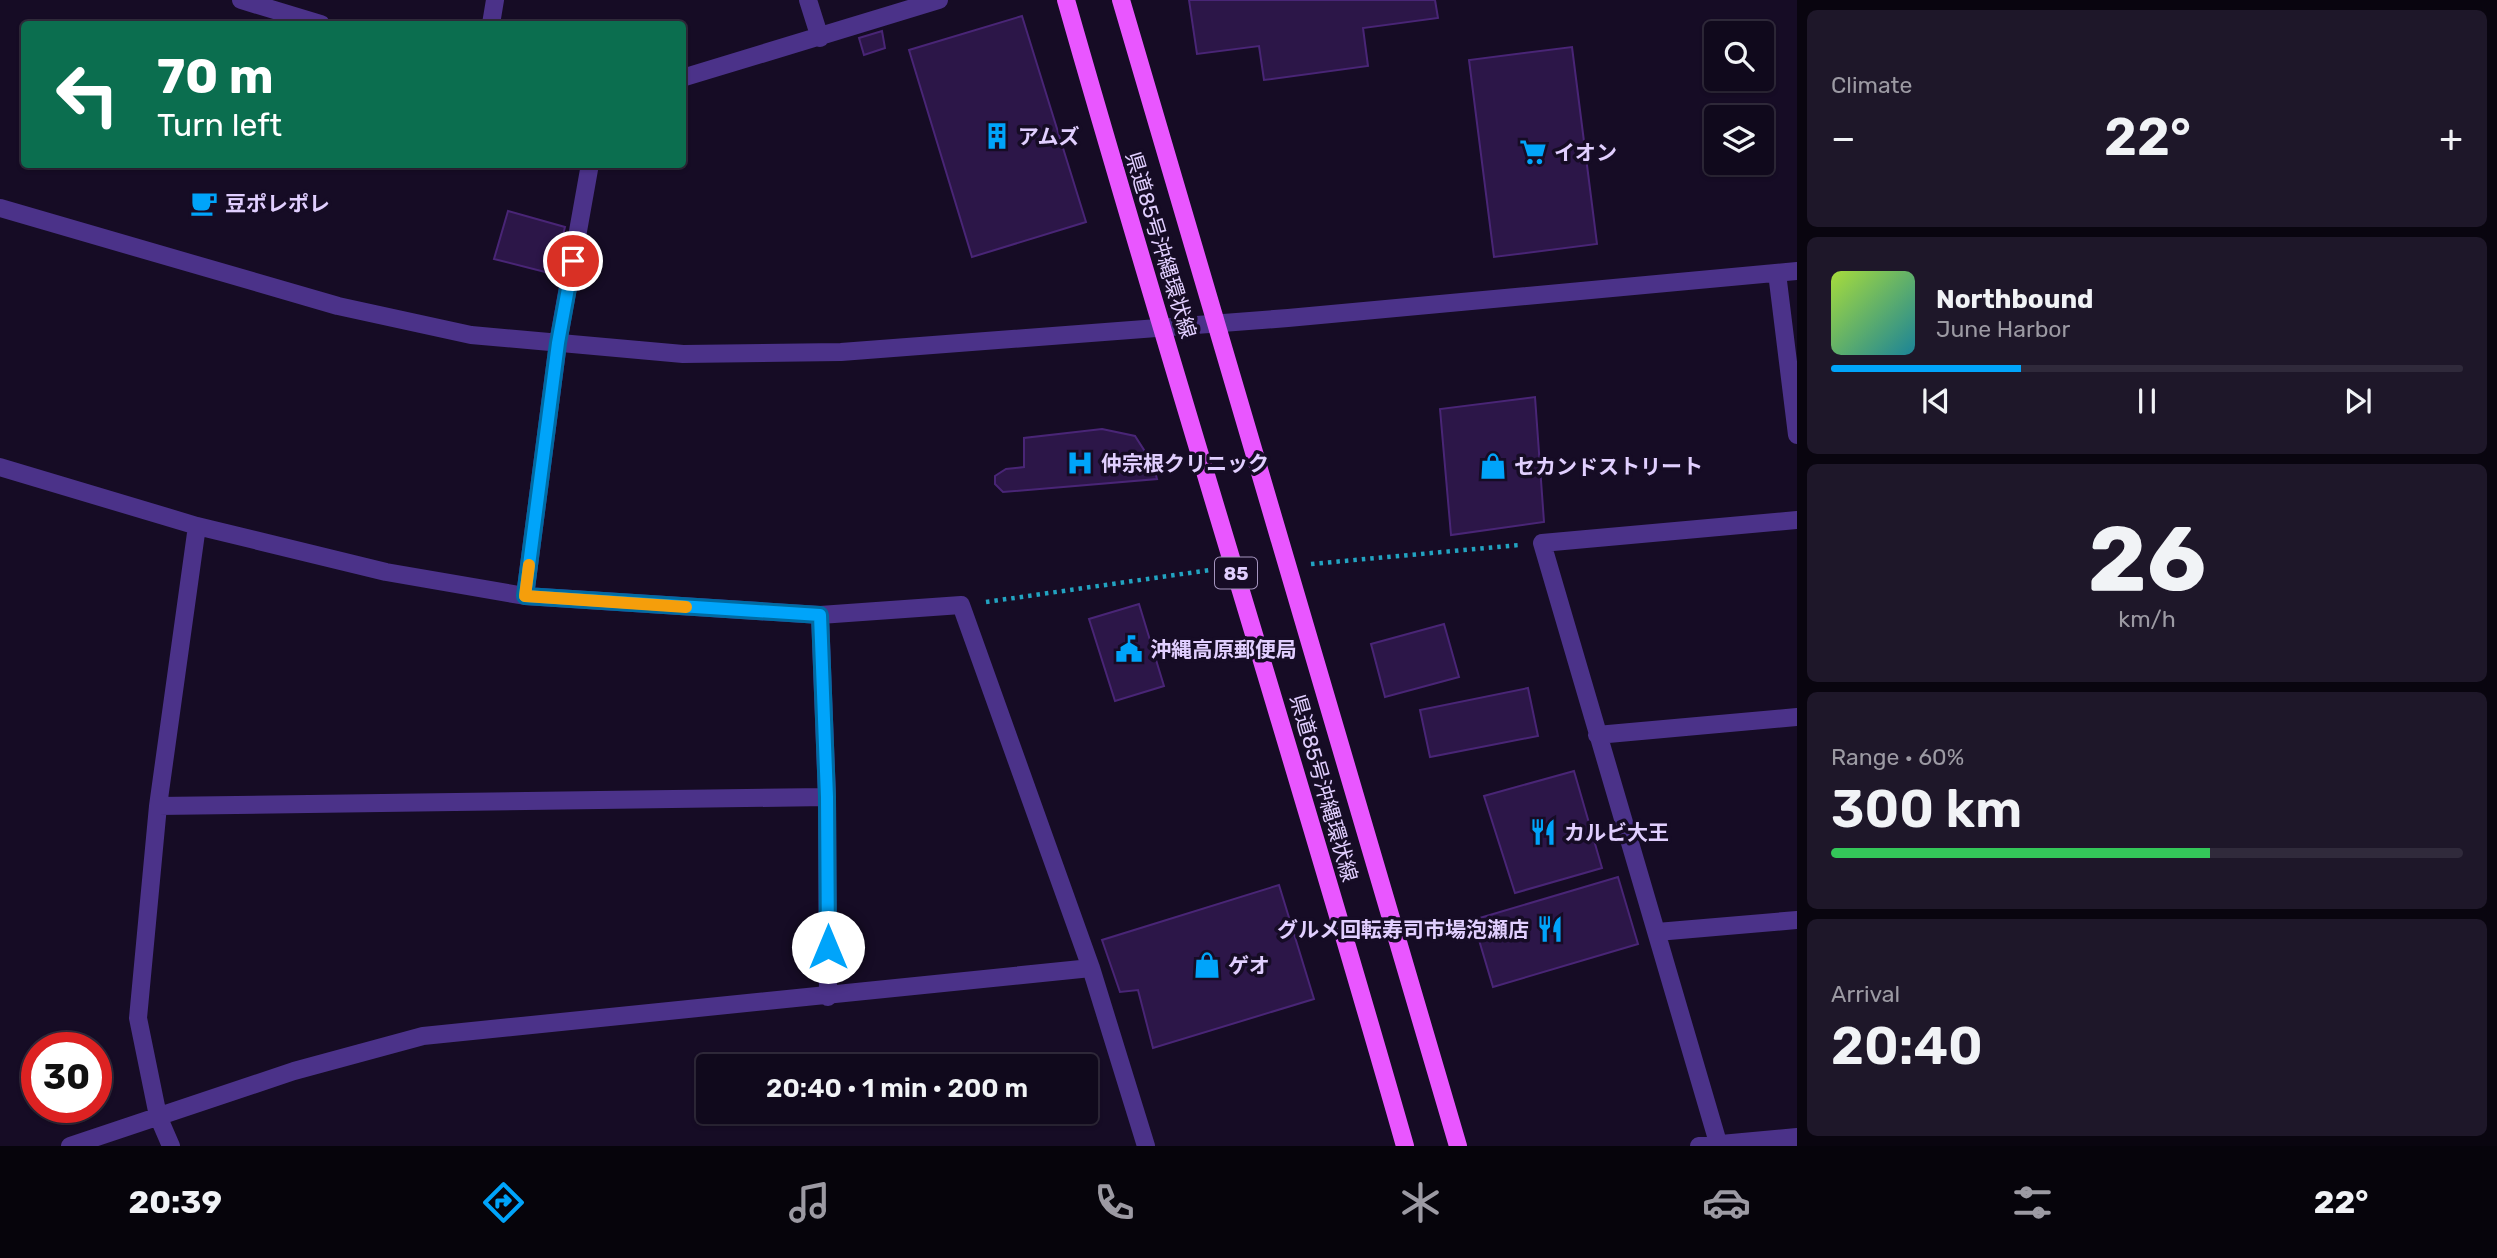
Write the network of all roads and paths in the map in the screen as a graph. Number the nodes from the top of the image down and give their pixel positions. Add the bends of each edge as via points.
1 (241, 0) edge
2 (495, 0) edge
3 (808, 0) edge
4 (939, 0) edge
5 (1066, 0) edge
6 (1121, 0) edge
7 (262, 3) edge
8 (313, 21) edge
9 (492, 21) edge
10 (820, 38) junction
11 (686, 77) edge
12 (589, 168) edge
13 (0, 208) edge
14 (1797, 271) edge
15 (1777, 273) junction
16 (1216, 323) junction
17 (1161, 327) junction
18 (558, 343) junction
19 (1797, 435) edge
20 (0, 467) edge
21 (1797, 520) edge
22 (197, 526) junction
23 (1542, 543) junction
24 (1234, 566) junction
25 (1290, 566) junction
26 (525, 596) junction
27 (961, 605) junction
28 (820, 615) junction
29 (1797, 718) edge
30 (1597, 735) junction
31 (827, 797) junction
32 (158, 806) junction
33 (1797, 920) edge
34 (1657, 932) junction
35 (1091, 968) junction
36 (828, 997) junction
37 (158, 1116) junction
38 (1797, 1137) edge
39 (1719, 1145) edge
40 (70, 1146) edge
41 (171, 1146) edge
42 (1146, 1146) edge
43 (1405, 1146) edge
44 (1458, 1146) edge
45 (1699, 1146) edge

1 - 7 street
2 - 9 street
3 - 10 street
4 - 10 street
5 - 17 main road, 県道85号沖縄環状線 / 85
6 - 16 main road, 県道85号沖縄環状線 / 85
7 - 8 street
10 - 11 street
12 - 18 street
13 - 18 street via 338,306 471,335
14 - 15 street
15 - 16 street
15 - 19 street
16 - 17 street
16 - 25 main road, 県道85号沖縄環状線 / 85
17 - 18 street via 841,352 683,354
17 - 24 main road, 県道85号沖縄環状線 / 85
18 - 26 street
20 - 22 street
21 - 23 street
22 - 26 street via 386,572
22 - 32 street
23 - 25 path
23 - 30 street
24 - 27 path
24 - 43 main road, 県道85号沖縄環状線 / 85
25 - 44 main road, 県道85号沖縄環状線 / 85
26 - 28 street
27 - 28 street
27 - 35 street
28 - 31 street
29 - 30 street
30 - 34 street
31 - 32 street
31 - 36 street
32 - 37 street via 138,1018
33 - 34 street
34 - 39 street
35 - 36 street
35 - 42 street
36 - 37 street via 423,1036 293,1071
37 - 40 street
37 - 41 street
38 - 39 street
39 - 45 street

